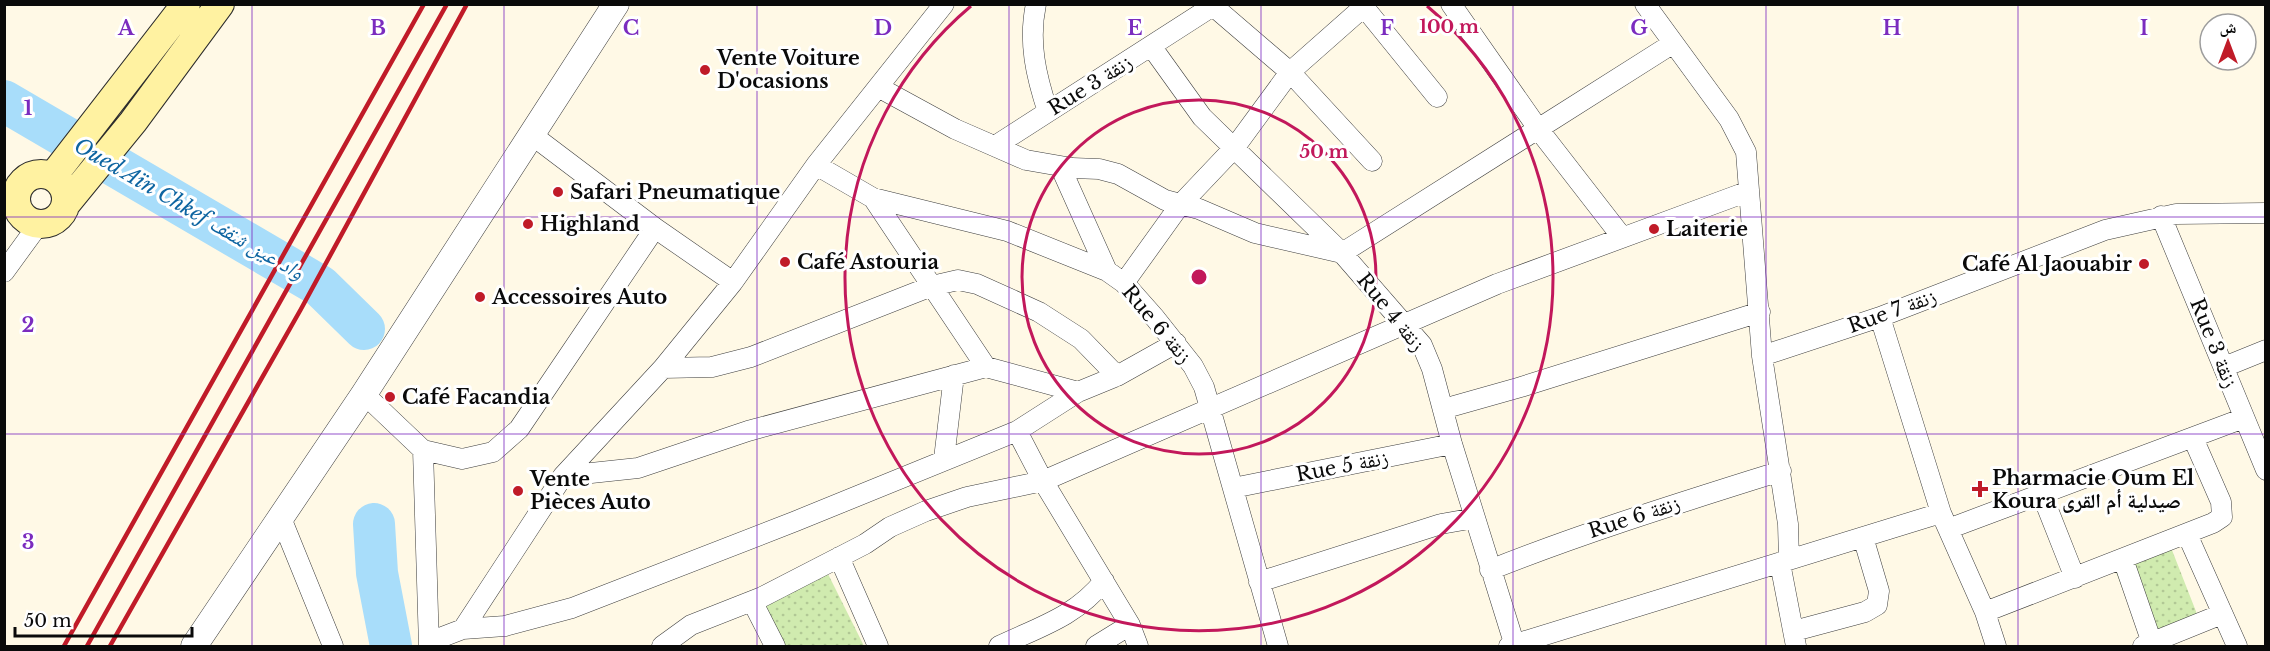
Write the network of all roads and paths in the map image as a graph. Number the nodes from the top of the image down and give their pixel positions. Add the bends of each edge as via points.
1 (186, 4) edge
2 (220, 4) edge
3 (616, 4) edge
4 (944, 4) edge
5 (1036, 4) edge
6 (1451, 4) edge
7 (1645, 4) edge
8 (1214, 5) edge
9 (1366, 6) edge
10 (1672, 44) junction
11 (1151, 46) junction
12 (1290, 72) junction
13 (878, 87) junction
14 (1437, 97) dead end
15 (1048, 112) junction
16 (1539, 130) junction
17 (532, 135) junction
18 (995, 146) junction
19 (1234, 147) junction
20 (1372, 162) dead end
21 (816, 165) junction
22 (1060, 166) junction
23 (4, 168) edge
24 (52, 169) junction
25 (1749, 191) junction
26 (873, 198) junction
27 (66, 204) junction
28 (1180, 205) junction
29 (2265, 213) edge
30 (22, 215) edge
31 (2161, 216) junction
32 (655, 228) junction
33 (1622, 237) junction
34 (1342, 253) junction
35 (1107, 271) junction
36 (4, 272) edge
37 (733, 282) junction
38 (1124, 283) junction
39 (932, 286) junction
40 (1760, 312) junction
41 (1880, 317) junction
42 (1406, 324) junction
43 (1176, 343) junction
44 (2265, 350) edge
45 (1762, 356) junction
46 (986, 367) junction
47 (2224, 367) junction
48 (663, 368) junction
49 (954, 375) junction
50 (1117, 376) junction
51 (1078, 393) junction
52 (364, 394) junction
53 (1209, 407) junction
54 (1443, 409) junction
55 (2244, 418) junction
56 (1017, 431) junction
57 (2193, 438) junction
58 (1452, 444) junction
59 (423, 450) junction
60 (944, 459) junction
61 (2264, 460) edge
62 (1781, 471) junction
63 (563, 476) junction
64 (1043, 481) junction
65 (1233, 488) junction
66 (2041, 492) junction
67 (281, 518) junction
68 (1475, 518) junction
69 (1945, 521) junction
70 (2187, 534) junction
71 (1863, 537) junction
72 (839, 557) junction
73 (2123, 559) junction
74 (1785, 561) junction
75 (1490, 570) junction
76 (2075, 578) junction
77 (1104, 581) junction
78 (1259, 582) junction
79 (752, 602) junction
80 (1985, 612) junction
81 (2222, 614) junction
82 (1130, 625) junction
83 (463, 629) junction
84 (1795, 639) edge
85 (429, 644) edge
86 (2147, 645) edge
87 (194, 646) edge
88 (333, 646) edge
89 (662, 646) edge
90 (776, 646) edge
91 (878, 646) edge
92 (999, 646) edge
93 (1096, 646) edge
94 (1138, 646) edge
95 (1278, 646) edge
96 (1513, 646) edge
97 (1996, 646) edge
98 (2237, 646) edge

1 - 24 main road via 110,106
2 - 27 main road via 133,122
3 - 17 street
4 - 13 street
5 - 15 street via 1033,55
6 - 16 street
7 - 10 street
8 - 11 street, Rue 3 زنقة
8 - 12 street
9 - 12 street
9 - 14 street
10 - 16 street
10 - 25 street via 1730,119 1746,152
11 - 15 street, Rue 3 زنقة
11 - 19 street, Rue 4 زنقة via 1202,117
12 - 19 street
12 - 20 street
13 - 18 street
13 - 21 street
15 - 18 street, Rue 3 زنقة
16 - 33 street
16 - 34 street
17 - 32 street
17 - 52 street
18 - 22 street via 1026,160
19 - 28 street
19 - 34 street, Rue 4 زنقة
21 - 26 street, Rue 6 زنقة
21 - 37 street
22 - 28 street via 1118,174
22 - 35 street
23 - 24 main road
24 - 27 main road via 64,188
24 - 30 main road via 24,180 17,191
25 - 33 street
25 - 40 street
26 - 35 street, Rue 6 زنقة via 1006,231
26 - 39 street
27 - 30 main road via 56,219
28 - 34 street via 1255,233
28 - 38 street
29 - 31 street, Rue 7 زنقة
30 - 36 street
31 - 41 street, Rue 7 زنقة via 2105,230 2034,255
31 - 47 street, Rue 3 زنقة
32 - 37 street
32 - 59 street via 519,429 493,452 462,459
33 - 42 street via 1497,284
34 - 42 street, Rue 4 زنقة
35 - 38 street, Rue 6 زنقة
37 - 48 street
38 - 43 street, Rue 6 زنقة
39 - 46 street
39 - 48 street via 751,357 712,367
39 - 50 street via 958,280 977,284 1039,312 1081,339
40 - 45 street
40 - 54 street
41 - 45 street, Rue 7 زنقة
41 - 69 street
42 - 53 street
42 - 54 street, Rue 4 زنقة via 1422,345
43 - 50 street
43 - 53 street, Rue 6 زنقة via 1204,387
44 - 47 street
45 - 62 street
46 - 49 street
46 - 51 street
47 - 55 street, Rue 3 زنقة
48 - 63 street
49 - 60 street
49 - 63 street via 748,431 638,468
50 - 51 street
51 - 56 street
52 - 59 street
52 - 67 street
53 - 64 street
53 - 65 street, Rue 6 زنقة
54 - 58 street, Rue 4 زنقة
55 - 57 street
55 - 61 street, Rue 3 زنقة
56 - 60 street
56 - 64 street
57 - 66 street
57 - 70 street via 2224,513 2213,523
58 - 65 street, Rue 5 زنقة
58 - 68 street, Rue 4 زنقة
59 - 85 street
60 - 83 street via 572,608 505,626
62 - 74 street via 1788,524
62 - 75 street, Rue 6 زنقة via 1625,519
63 - 83 street
64 - 72 street via 967,497 926,511
64 - 77 street
65 - 78 street, Rue 6 زنقة
66 - 69 street
66 - 76 street
67 - 87 street
67 - 88 street
68 - 75 street, Rue 4 زنقة
68 - 78 street
69 - 71 street
69 - 80 street
70 - 73 street
70 - 81 street
71 - 74 street
71 - 84 street via 1879,591 1877,605
72 - 79 street
72 - 91 street
73 - 76 street
73 - 86 street
74 - 84 street
74 - 96 street
75 - 96 street, Rue 4 زنقة
76 - 80 street
77 - 82 street
77 - 92 street via 1088,600 1064,616
78 - 95 street, Rue 6 زنقة
79 - 89 street via 691,625
79 - 90 street
80 - 97 street
81 - 86 street
81 - 98 street
82 - 93 street
82 - 94 street
83 - 85 street

